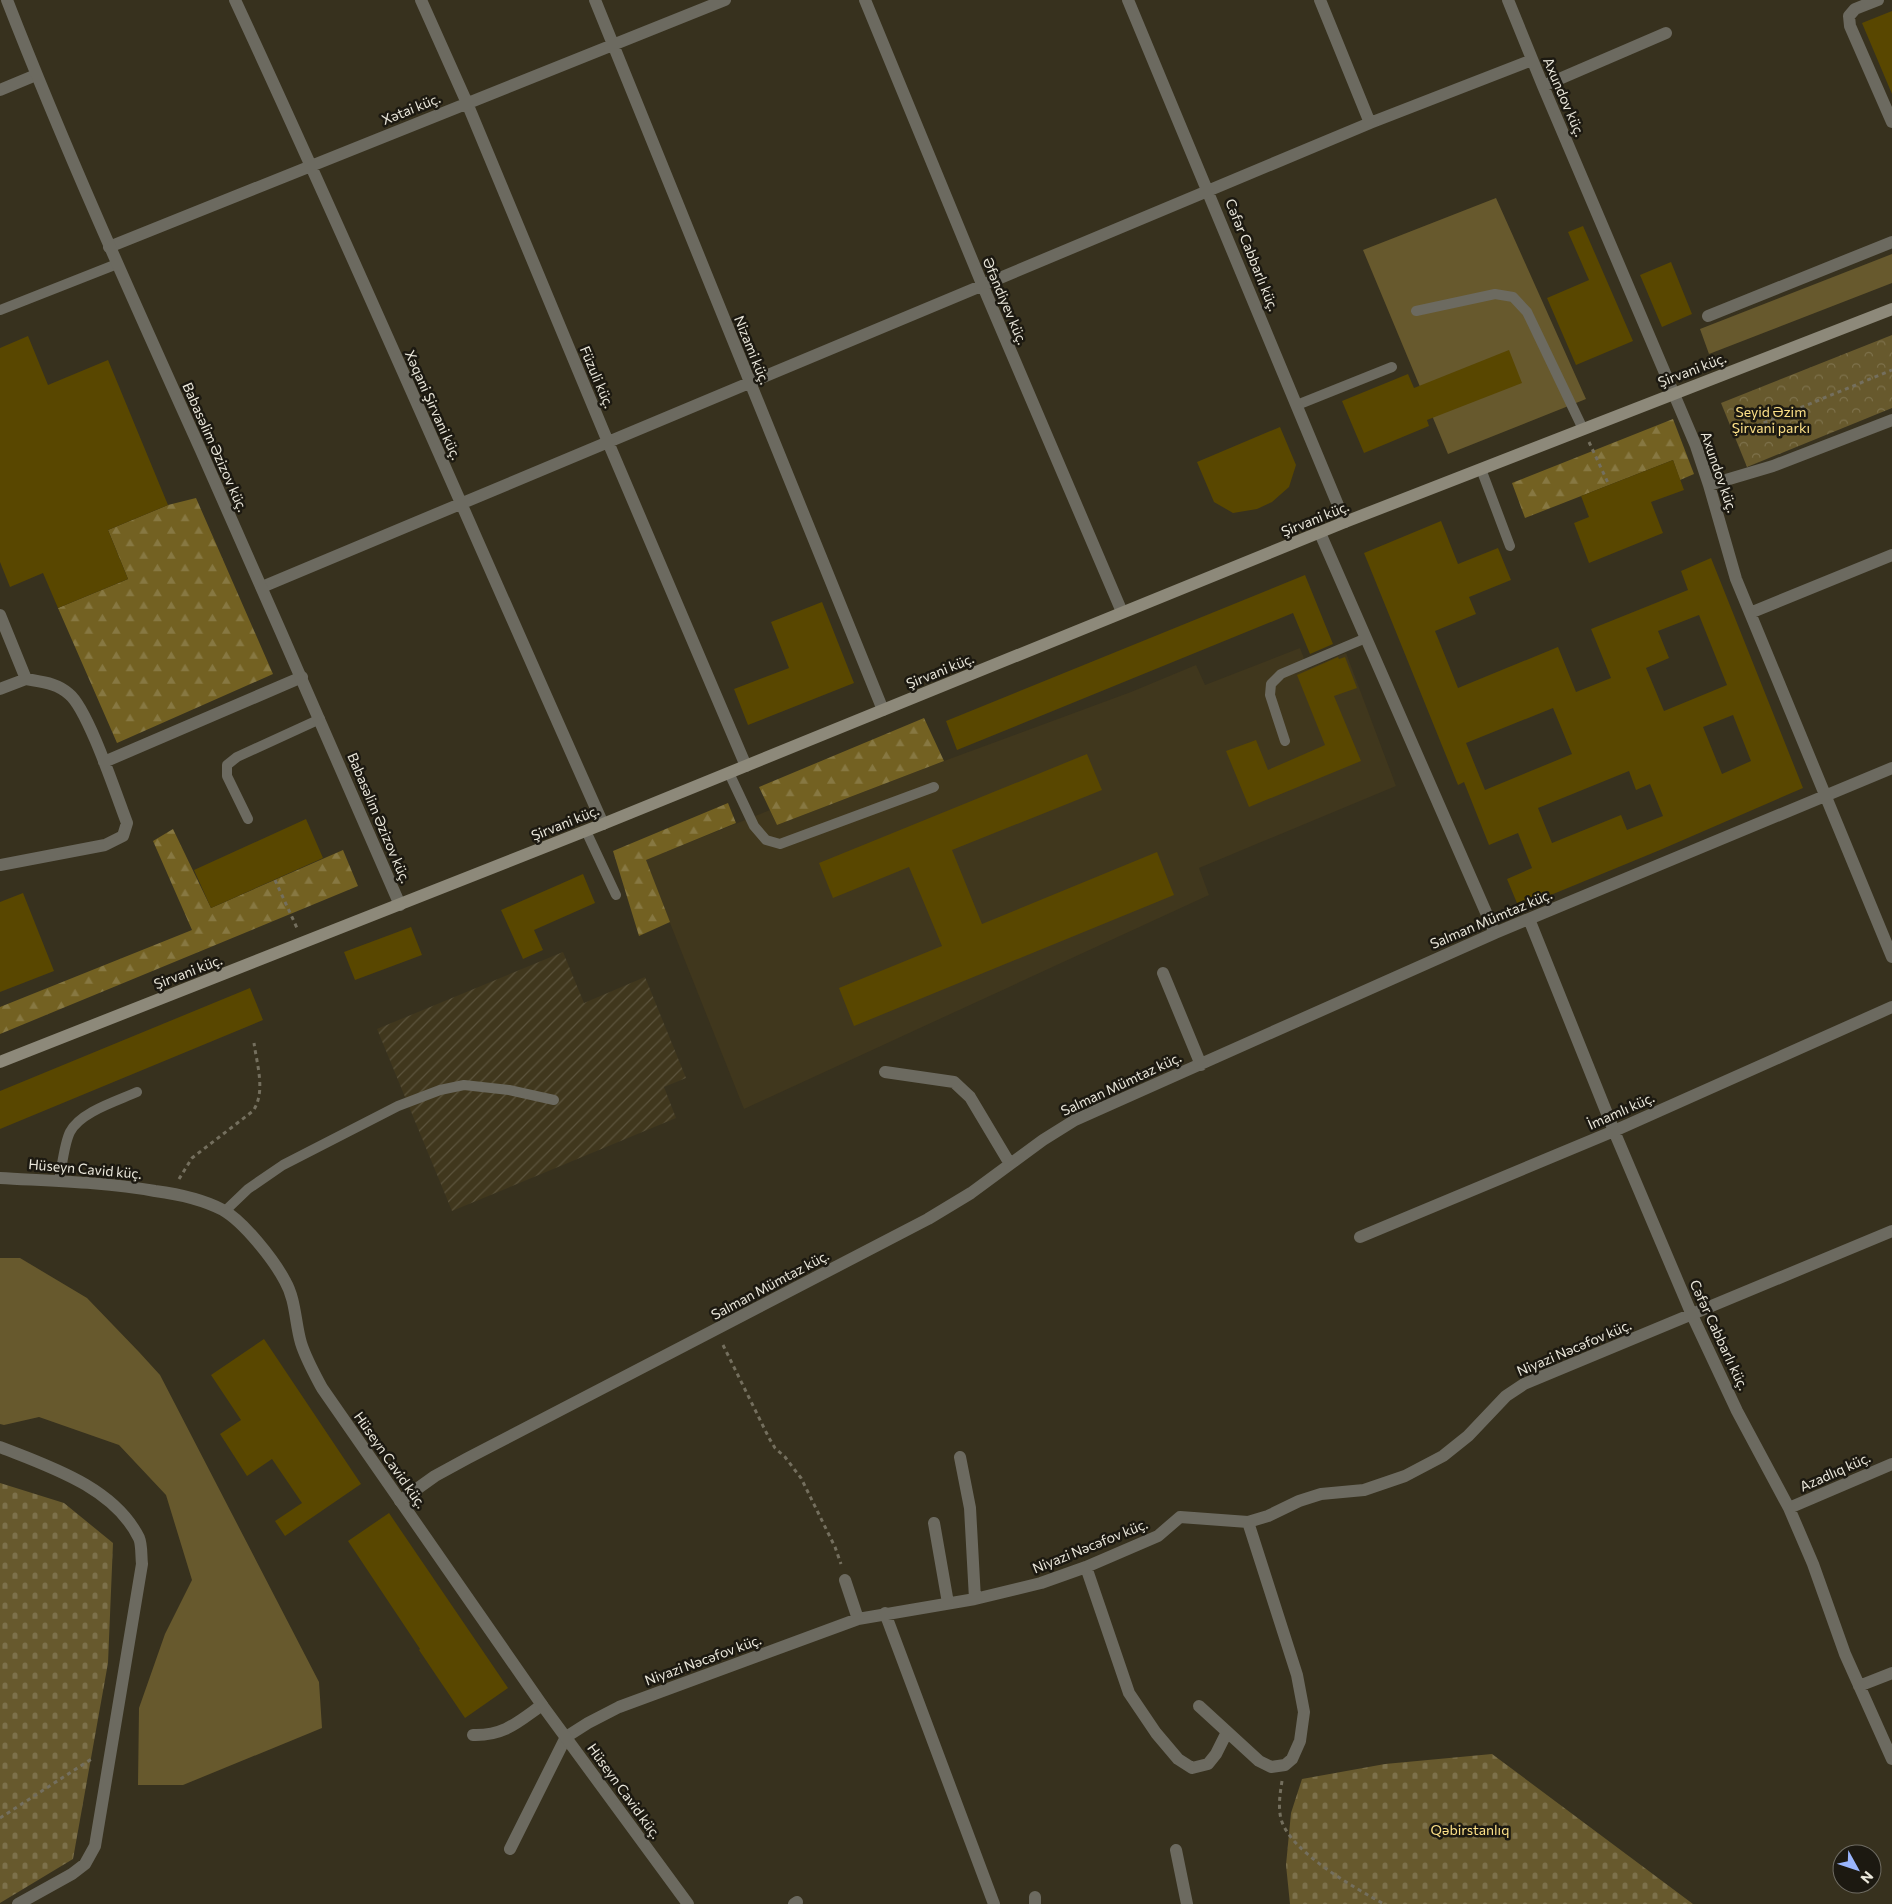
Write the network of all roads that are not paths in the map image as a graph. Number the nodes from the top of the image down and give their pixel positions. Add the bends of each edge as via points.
1 (7, 0) edge
2 (234, 0) edge
3 (421, 0) edge
4 (595, 0) edge
5 (725, 0) edge
6 (865, 0) edge
7 (1128, 0) edge
8 (1320, 0) edge
9 (1508, 0) edge
10 (1878, 0) edge
11 (1666, 33) dead end
12 (613, 45) junction
13 (1532, 60) junction
14 (36, 75) junction
15 (1542, 86) junction
16 (0, 90) edge
17 (467, 103) junction
18 (1892, 122) edge
19 (1370, 123) junction
20 (312, 165) junction
21 (1209, 190) junction
22 (1892, 242) edge
23 (109, 246) junction
24 (117, 264) junction
25 (982, 284) junction
26 (1892, 309) edge
27 (0, 310) edge
28 (1416, 311) dead end
29 (1708, 316) dead end
30 (1392, 367) dead end
31 (749, 383) junction
32 (1673, 393) junction
33 (1297, 405) junction
34 (1892, 420) edge
35 (1583, 429) junction
36 (608, 442) junction
37 (1481, 469) junction
38 (1710, 485) junction
39 (460, 503) junction
40 (1345, 522) junction
41 (1320, 533) junction
42 (1510, 546) dead end
43 (1892, 555) edge
44 (262, 587) junction
45 (1122, 612) junction
46 (1750, 613) junction
47 (0, 615) edge
48 (1366, 638) junction
49 (302, 677) junction
50 (26, 679) junction
51 (0, 689) edge
52 (883, 710) junction
53 (320, 719) junction
54 (1286, 741) dead end
55 (104, 762) junction
56 (746, 766) junction
57 (1892, 768) edge
58 (729, 772) junction
59 (934, 787) dead end
60 (1824, 795) junction
61 (248, 819) dead end
62 (603, 824) junction
63 (586, 831) junction
64 (0, 865) edge
65 (616, 895) dead end
66 (400, 905) junction
67 (1529, 919) junction
68 (1495, 932) junction
69 (1892, 957) edge
70 (1163, 973) dead end
71 (1892, 1007) edge
72 (0, 1062) edge
73 (1201, 1064) junction
74 (885, 1072) dead end
75 (137, 1092) dead end
76 (554, 1100) dead end
77 (1614, 1131) junction
78 (1010, 1164) junction
79 (0, 1178) edge
80 (58, 1181) junction
81 (226, 1212) junction
82 (1892, 1231) edge
83 (1360, 1237) dead end
84 (1692, 1315) junction
85 (0, 1447) edge
86 (960, 1457) dead end
87 (1892, 1464) edge
88 (400, 1501) junction
89 (1789, 1508) junction
90 (1248, 1522) junction
91 (934, 1523) dead end
92 (1086, 1567) junction
93 (845, 1580) road end
94 (975, 1598) junction
95 (948, 1603) junction
96 (885, 1613) junction
97 (858, 1619) junction
98 (1892, 1673) edge
99 (1859, 1686) junction
100 (542, 1705) junction
101 (1199, 1706) dead end
102 (1227, 1732) junction
103 (473, 1735) dead end
104 (566, 1737) junction
105 (1892, 1759) edge
106 (510, 1849) dead end
107 (1176, 1850) dead end
108 (18, 1904) edge
109 (688, 1904) edge
110 (994, 1904) edge
111 (1187, 1904) edge

1 - 14 street, Babasəlim Əzizov küç.
2 - 20 street, Xəqani Şirvani küç.
3 - 17 street, Füzuli küç.
4 - 12 street, Nizami küç.
5 - 12 street, Xətai küç.
6 - 25 street, Əfəndiyev küç.
7 - 21 street, Cəfər Cabbarlı küç.
8 - 19 street
9 - 13 street, Axundov küç.
10 - 18 street via 1855,9 1849,16 1850,26
11 - 15 street
12 - 17 street, Xətai küç.
12 - 31 street, Nizami küç.
13 - 15 street, Axundov küç.
13 - 19 street
14 - 16 street
14 - 23 street, Babasəlim Əzizov küç.
15 - 32 street, Axundov küç.
17 - 20 street, Xətai küç.
17 - 36 street, Füzuli küç.
19 - 21 street
20 - 23 street, Xətai küç.
20 - 39 street, Xəqani Şirvani küç.
21 - 25 street
21 - 33 street, Cəfər Cabbarlı küç.
22 - 29 street
23 - 24 street, Babasəlim Əzizov küç.
24 - 27 lane
24 - 44 street, Babasəlim Əzizov küç.
25 - 31 street
25 - 45 street, Əfəndiyev küç.
26 - 32 main road, Şirvani küç.
28 - 35 lane via 1495,294 1513,297 1527,312
30 - 33 lane
31 - 36 street
31 - 52 street, Nizami küç.
32 - 35 main road, Şirvani küç.
32 - 38 street, Axundov küç.
33 - 40 street, Cəfər Cabbarlı küç.
34 - 38 street via 1773,466
35 - 37 main road, Şirvani küç.
36 - 39 street
36 - 56 street, Füzuli küç.
37 - 40 main road, Şirvani küç.
37 - 42 lane
38 - 46 street, Axundov küç. via 1728,557
39 - 44 street
39 - 62 street, Xəqani Şirvani küç.
40 - 41 main road, Şirvani küç.
41 - 45 main road, Şirvani küç.
41 - 48 street
43 - 46 street
44 - 49 street, Babasəlim Əzizov küç.
45 - 52 main road, Şirvani küç.
46 - 60 street, Axundov küç.
47 - 50 street
48 - 54 lane via 1281,674 1271,684 1270,695
48 - 68 street
49 - 53 street, Babasəlim Əzizov küç.
49 - 55 street
50 - 51 street
50 - 55 street via 54,684 71,694
52 - 56 main road, Şirvani küç.
53 - 61 lane via 236,756 227,765 226,776
53 - 66 street, Babasəlim Əzizov küç.
55 - 64 street via 127,823 124,836 105,845
56 - 58 main road, Şirvani küç.
57 - 60 street, Salman Mümtaz küç.
58 - 59 lane via 754,826 766,840 780,844
58 - 62 main road, Şirvani küç.
60 - 67 street, Salman Mümtaz küç.
60 - 69 street, Axundov küç.
62 - 63 main road, Şirvani küç.
63 - 65 lane
63 - 66 main road, Şirvani küç.
66 - 72 main road, Şirvani küç.
67 - 68 street, Salman Mümtaz küç.
67 - 77 street, Cəfər Cabbarlı küç.
68 - 73 street, Salman Mümtaz küç.
70 - 73 street
71 - 77 street, İmamlı küç.
73 - 78 street, Salman Mümtaz küç. via 1075,1120
74 - 78 street via 954,1082 970,1097
75 - 80 lane via 85,1116 74,1125 69,1133
76 - 81 lane via 464,1085 440,1090 398,1106 283,1165 248,1189
77 - 83 street, İmamlı küç.
77 - 84 street, Cəfər Cabbarlı küç.
78 - 88 street, Salman Mümtaz küç. via 928,1219 468,1458
79 - 80 street, Hüseyn Cavid küç.
80 - 81 street, Hüseyn Cavid küç. via 125,1186 173,1194 203,1201
81 - 88 street, Hüseyn Cavid küç. via 268,1254 286,1283 301,1342 322,1388
82 - 84 street, Niyazi Nəcəfov küç.
84 - 89 street, Cəfər Cabbarlı küç. via 1737,1411
84 - 90 street, Niyazi Nəcəfov küç. via 1524,1384 1506,1396 1468,1436 1443,1456 1405,1476 1364,1490 1321,1494
85 - 108 street via 92,1488 119,1510 139,1539 142,1564 95,1846 85,1864 72,1874
86 - 94 street via 970,1508
87 - 89 street, Azadlıq küç.
88 - 100 street, Hüseyn Cavid küç.
89 - 99 street, Cəfər Cabbarlı küç.
90 - 92 street, Niyazi Nəcəfov küç. via 1180,1517 1158,1536
90 - 102 street via 1297,1675 1304,1712 1300,1741 1292,1759 1285,1765 1271,1767 1259,1761
91 - 95 street
92 - 94 street, Niyazi Nəcəfov küç. via 1041,1583
92 - 102 street via 1129,1693 1178,1759 1192,1768 1208,1764
93 - 97 street
94 - 95 street, Niyazi Nəcəfov küç.
95 - 96 street, Niyazi Nəcəfov küç.
96 - 97 street, Niyazi Nəcəfov küç.
96 - 110 street
97 - 104 street, Niyazi Nəcəfov küç. via 619,1707
98 - 99 street
99 - 105 street, Cəfər Cabbarlı küç.
100 - 103 street via 508,1728 488,1735
100 - 104 street, Hüseyn Cavid küç.
101 - 102 street
104 - 106 street
104 - 109 street, Hüseyn Cavid küç.
107 - 111 street

